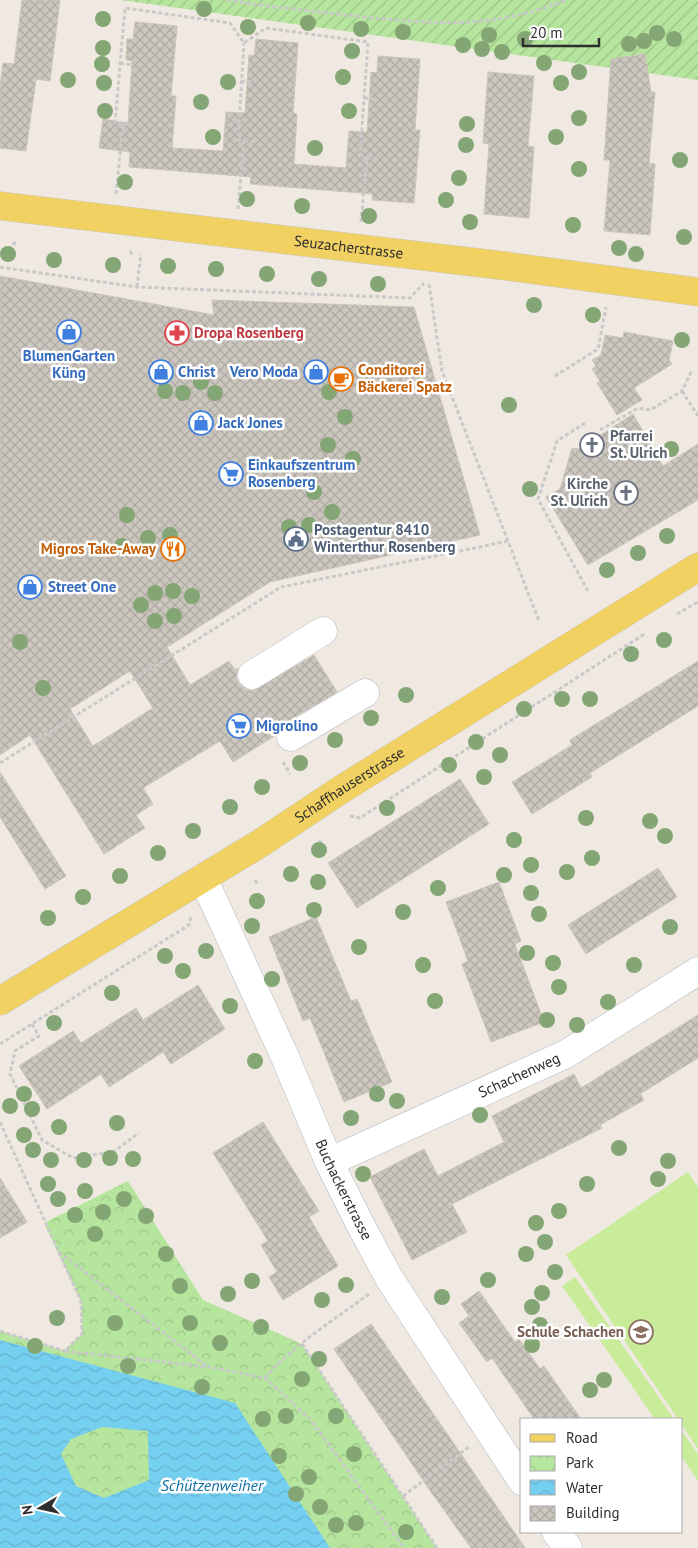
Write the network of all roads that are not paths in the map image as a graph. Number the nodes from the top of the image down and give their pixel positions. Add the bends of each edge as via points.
1 (0, 206) edge
2 (698, 292) edge
3 (698, 567) edge
4 (323, 631) dead end
5 (252, 676) dead end
6 (365, 693) dead end
7 (291, 737) dead end
8 (203, 878) junction
9 (698, 971) edge
10 (0, 1001) edge
11 (330, 1162) junction
12 (520, 1478) edge
13 (557, 1533) edge
14 (568, 1548) edge

1 - 2 main road, Seuzacherstrasse
3 - 8 main road, Schaffhauserstrasse
4 - 5 street
6 - 7 street
8 - 10 main road, Schaffhauserstrasse
8 - 11 street, Buchackerstrasse
9 - 11 street, Schachenweg via 566,1054
11 - 12 street, Buchackerstrasse via 389,1278
13 - 14 street

